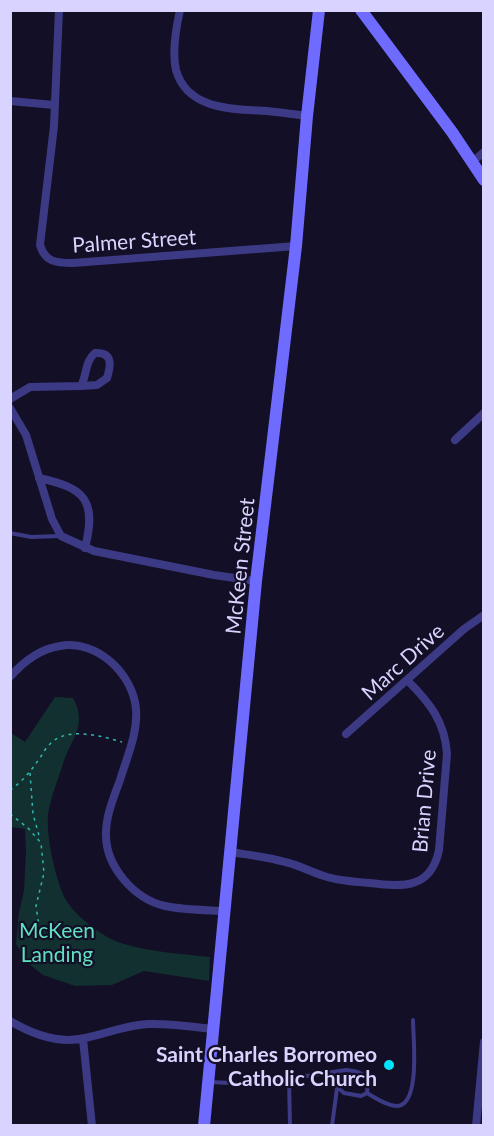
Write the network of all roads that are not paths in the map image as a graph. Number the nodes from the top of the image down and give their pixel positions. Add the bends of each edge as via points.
1 (58, 10) edge
2 (180, 10) edge
3 (319, 10) edge
4 (361, 10) edge
5 (10, 101) edge
6 (54, 105) junction
7 (307, 116) junction
8 (483, 152) edge
9 (472, 162) junction
10 (483, 180) edge
11 (296, 246) junction
12 (81, 386) dead end
13 (10, 399) edge
14 (10, 408) edge
15 (483, 413) edge
16 (10, 424) edge
17 (20, 425) junction
18 (455, 440) dead end
19 (39, 478) junction
20 (10, 533) edge
21 (61, 536) junction
22 (85, 548) junction
23 (256, 581) junction
24 (483, 615) edge
25 (10, 677) edge
26 (408, 681) junction
27 (346, 734) dead end
28 (230, 852) junction
29 (224, 911) junction
30 (413, 1020) dead end
31 (10, 1021) edge
32 (213, 1029) junction
33 (83, 1039) junction
34 (483, 1042) edge
35 (323, 1074) junction
36 (289, 1079) junction
37 (208, 1082) junction
38 (337, 1088) junction
39 (367, 1093) junction
40 (92, 1125) edge
41 (204, 1125) edge
42 (290, 1125) edge
43 (332, 1125) edge
44 (476, 1125) edge

1 - 6 street, Palmer Street
2 - 7 street via 176,70 184,86 199,99 228,109
3 - 7 street, McKeen Street
4 - 9 street
5 - 6 street
6 - 11 street, Palmer Street via 40,245 52,262
7 - 11 street, McKeen Street
8 - 9 street
9 - 10 street
11 - 23 street, McKeen Street
12 - 13 street via 30,387
14 - 17 street
15 - 18 street
16 - 17 lane
17 - 19 street
19 - 21 street
19 - 22 street via 66,485 83,496 89,512
20 - 21 lane
21 - 22 street
22 - 23 street
23 - 28 street, McKeen Street
24 - 26 street, Marc Drive
25 - 29 street via 28,660 60,646 83,647 118,668 132,691 136,715 106,830 115,867 138,894 155,903
26 - 27 street, Marc Drive
26 - 28 street, Brian Drive via 435,711 446,740 440,850 427,876 404,886 345,881 287,862
28 - 29 street, McKeen Street
29 - 32 street, McKeen Street
30 - 39 lane via 411,1095 405,1103 395,1106
31 - 33 street via 41,1035
32 - 33 street via 148,1024
32 - 37 street, McKeen Street
33 - 40 street
34 - 44 street
35 - 36 lane
35 - 38 lane
35 - 39 lane via 334,1070 357,1071 368,1080
36 - 37 lane via 254,1084
36 - 42 lane
37 - 41 street, McKeen Street
38 - 39 lane via 352,1096
38 - 43 lane

